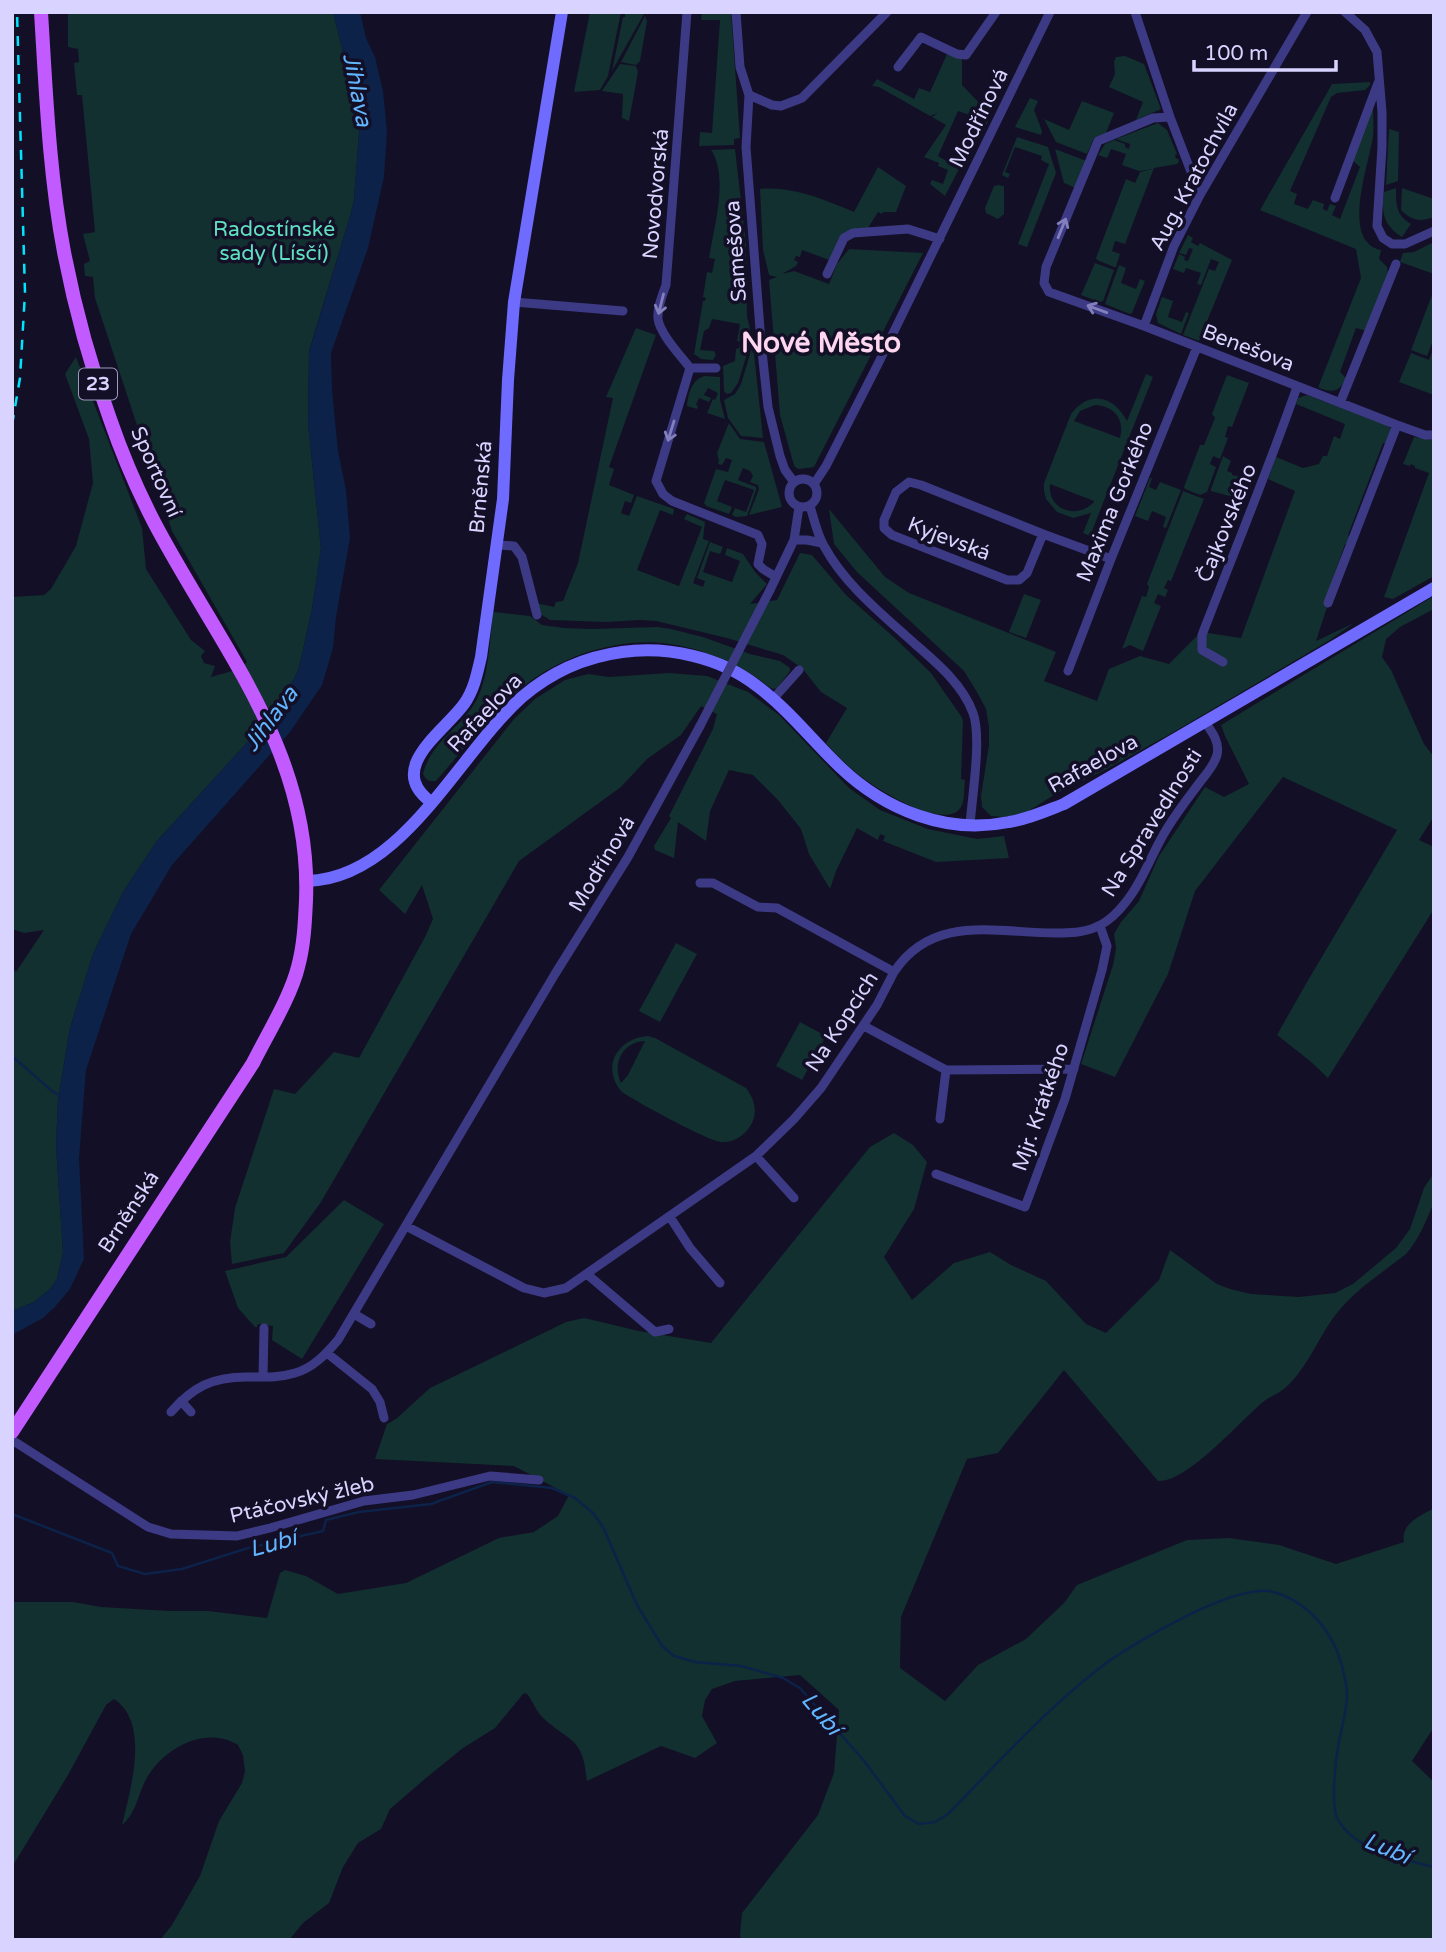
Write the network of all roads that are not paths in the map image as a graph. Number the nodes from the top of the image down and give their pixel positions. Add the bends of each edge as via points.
1 (41, 12) edge
2 (562, 12) edge
3 (687, 12) edge
4 (736, 12) edge
5 (887, 12) edge
6 (996, 12) edge
7 (1050, 12) edge
8 (1135, 12) edge
9 (1307, 12) edge
10 (1345, 12) edge
11 (898, 67) dead end
12 (1380, 79) junction
13 (749, 95) junction
14 (1170, 117) junction
15 (1200, 195) junction
16 (1335, 198) dead end
17 (1434, 231) edge
18 (940, 239) junction
19 (1396, 264) dead end
20 (827, 274) dead end
21 (514, 302) junction
22 (623, 312) dead end
23 (1144, 326) junction
24 (1197, 347) junction
25 (690, 368) junction
26 (716, 368) dead end
27 (1297, 387) junction
28 (1340, 403) junction
29 (1397, 425) junction
30 (1434, 435) edge
31 (794, 482) junction
32 (814, 484) junction
33 (810, 506) junction
34 (799, 507) junction
35 (1042, 534) junction
36 (794, 540) junction
37 (822, 543) junction
38 (498, 545) junction
39 (1111, 559) junction
40 (776, 577) junction
41 (1434, 588) edge
42 (1328, 603) dead end
43 (537, 615) dead end
44 (1223, 662) dead end
45 (799, 670) dead end
46 (1068, 671) dead end
47 (773, 699) junction
48 (1205, 722) junction
49 (432, 802) junction
50 (970, 825) junction
51 (307, 881) junction
52 (700, 883) dead end
53 (1100, 926) junction
54 (894, 972) junction
55 (863, 1026) junction
56 (1074, 1069) junction
57 (946, 1070) junction
58 (940, 1119) dead end
59 (756, 1156) junction
60 (936, 1174) dead end
61 (794, 1198) dead end
62 (670, 1217) junction
63 (406, 1226) junction
64 (588, 1275) junction
65 (720, 1283) dead end
66 (354, 1314) junction
67 (371, 1324) dead end
68 (264, 1328) dead end
69 (668, 1329) dead end
70 (327, 1353) junction
71 (263, 1377) junction
72 (181, 1401) junction
73 (171, 1412) dead end
74 (191, 1412) dead end
75 (384, 1418) dead end
76 (12, 1432) edge
77 (12, 1440) edge
78 (539, 1480) dead end

1 - 51 main road, Sportovní / 23 via 60,228 89,358 143,498 267,720 288,772
2 - 21 main road, Brněnská
3 -> 25 street, Novodvorská via 666,285 658,322
4 - 13 street, Samešova via 740,67
5 - 13 street via 802,99 781,106
6 - 11 street via 966,55 922,37
7 - 18 street, Modřínová
8 - 14 street
9 - 15 street, Aug. Kratochvíla
10 - 12 street via 1365,30 1377,52
12 - 16 street
12 - 17 street via 1377,226 1382,238 1392,244 1405,244
13 - 31 street, Samešova via 746,147 768,407 780,456
14 - 15 street
23 -> 14 street, Benešova via 1049,292 1044,283 1046,267 1098,141 1153,118
15 - 23 street, Aug. Kratochvíla via 1174,246
18 - 20 street via 908,229 853,233 844,238
18 - 32 street, Modřínová
19 - 28 street
21 - 22 street
21 - 38 main road, Brněnská
23 - 24 street, Benešova
24 - 27 street, Benešova
24 - 39 street, Maxima Gorkého
25 - 26 street
25 -> 40 street via 656,481 672,501 758,535 762,544 758,564
27 - 28 street, Benešova
27 - 44 street, Čajkovského via 1202,635 1202,650
28 - 29 street, Benešova
29 - 30 street, Benešova
29 - 42 street
31 - 32 street via 802,479
31 - 34 street, Samešova via 789,494
32 - 33 street via 818,496
33 - 34 street
33 - 37 street
34 - 36 street, Modřínová
35 - 35 street, Kyjevská via 1027,573 1019,580 1007,580 892,535 884,528 884,520 896,492 909,482
35 - 39 street
36 - 37 street
36 - 40 street, Modřínová
37 - 50 street via 844,575 951,678 968,701 976,724
38 - 43 street via 514,545 522,558
38 - 49 main road, Brněnská via 472,690 421,752 415,768 418,789
39 - 46 street, Maxima Gorkého
40 - 63 street, Modřínová, bridge via 634,847
41 - 48 main road, Rafaelova
45 - 47 street
47 - 49 main road, Rafaelova via 734,672 691,656 652,650 602,655 562,670 520,699
47 - 50 main road, Rafaelova via 876,796 916,815
48 - 50 main road, Rafaelova via 1037,815
48 - 53 street, Na Spravedlnosti via 1217,744 1215,761 1163,835 1132,894
49 - 51 main road via 383,852 353,870
51 - 76 main road, Brněnská / 23 via 298,970 253,1063
52 - 54 street, Na Kopcích via 713,883 758,907 777,908
53 - 54 street, Na Spravedlnosti via 1076,933 978,928 952,932 911,952
53 - 56 street, Mjr. Krátkého via 1107,946
54 - 55 street, Na Kopcích
55 - 57 street
55 - 59 street, Na Kopcích via 821,1088
56 - 57 street
56 - 60 street, Mjr. Krátkého via 1025,1207
57 - 58 street
59 - 61 street
59 - 62 street, Na Kopcích
62 - 64 street, Na Kopcích
62 - 65 street
63 - 64 street, Na Kopcích via 535,1292 555,1292
63 - 66 street, Modřínová
64 - 69 street via 655,1332
66 - 67 street
66 - 70 street, Modřínová
68 - 71 street
70 - 71 street via 297,1373
70 - 75 street via 372,1389
71 - 72 street via 225,1377 206,1383
72 - 73 street
72 - 74 street
77 - 78 street, Ptáčovský žleb via 166,1534 237,1536 364,1501 413,1495 490,1476

